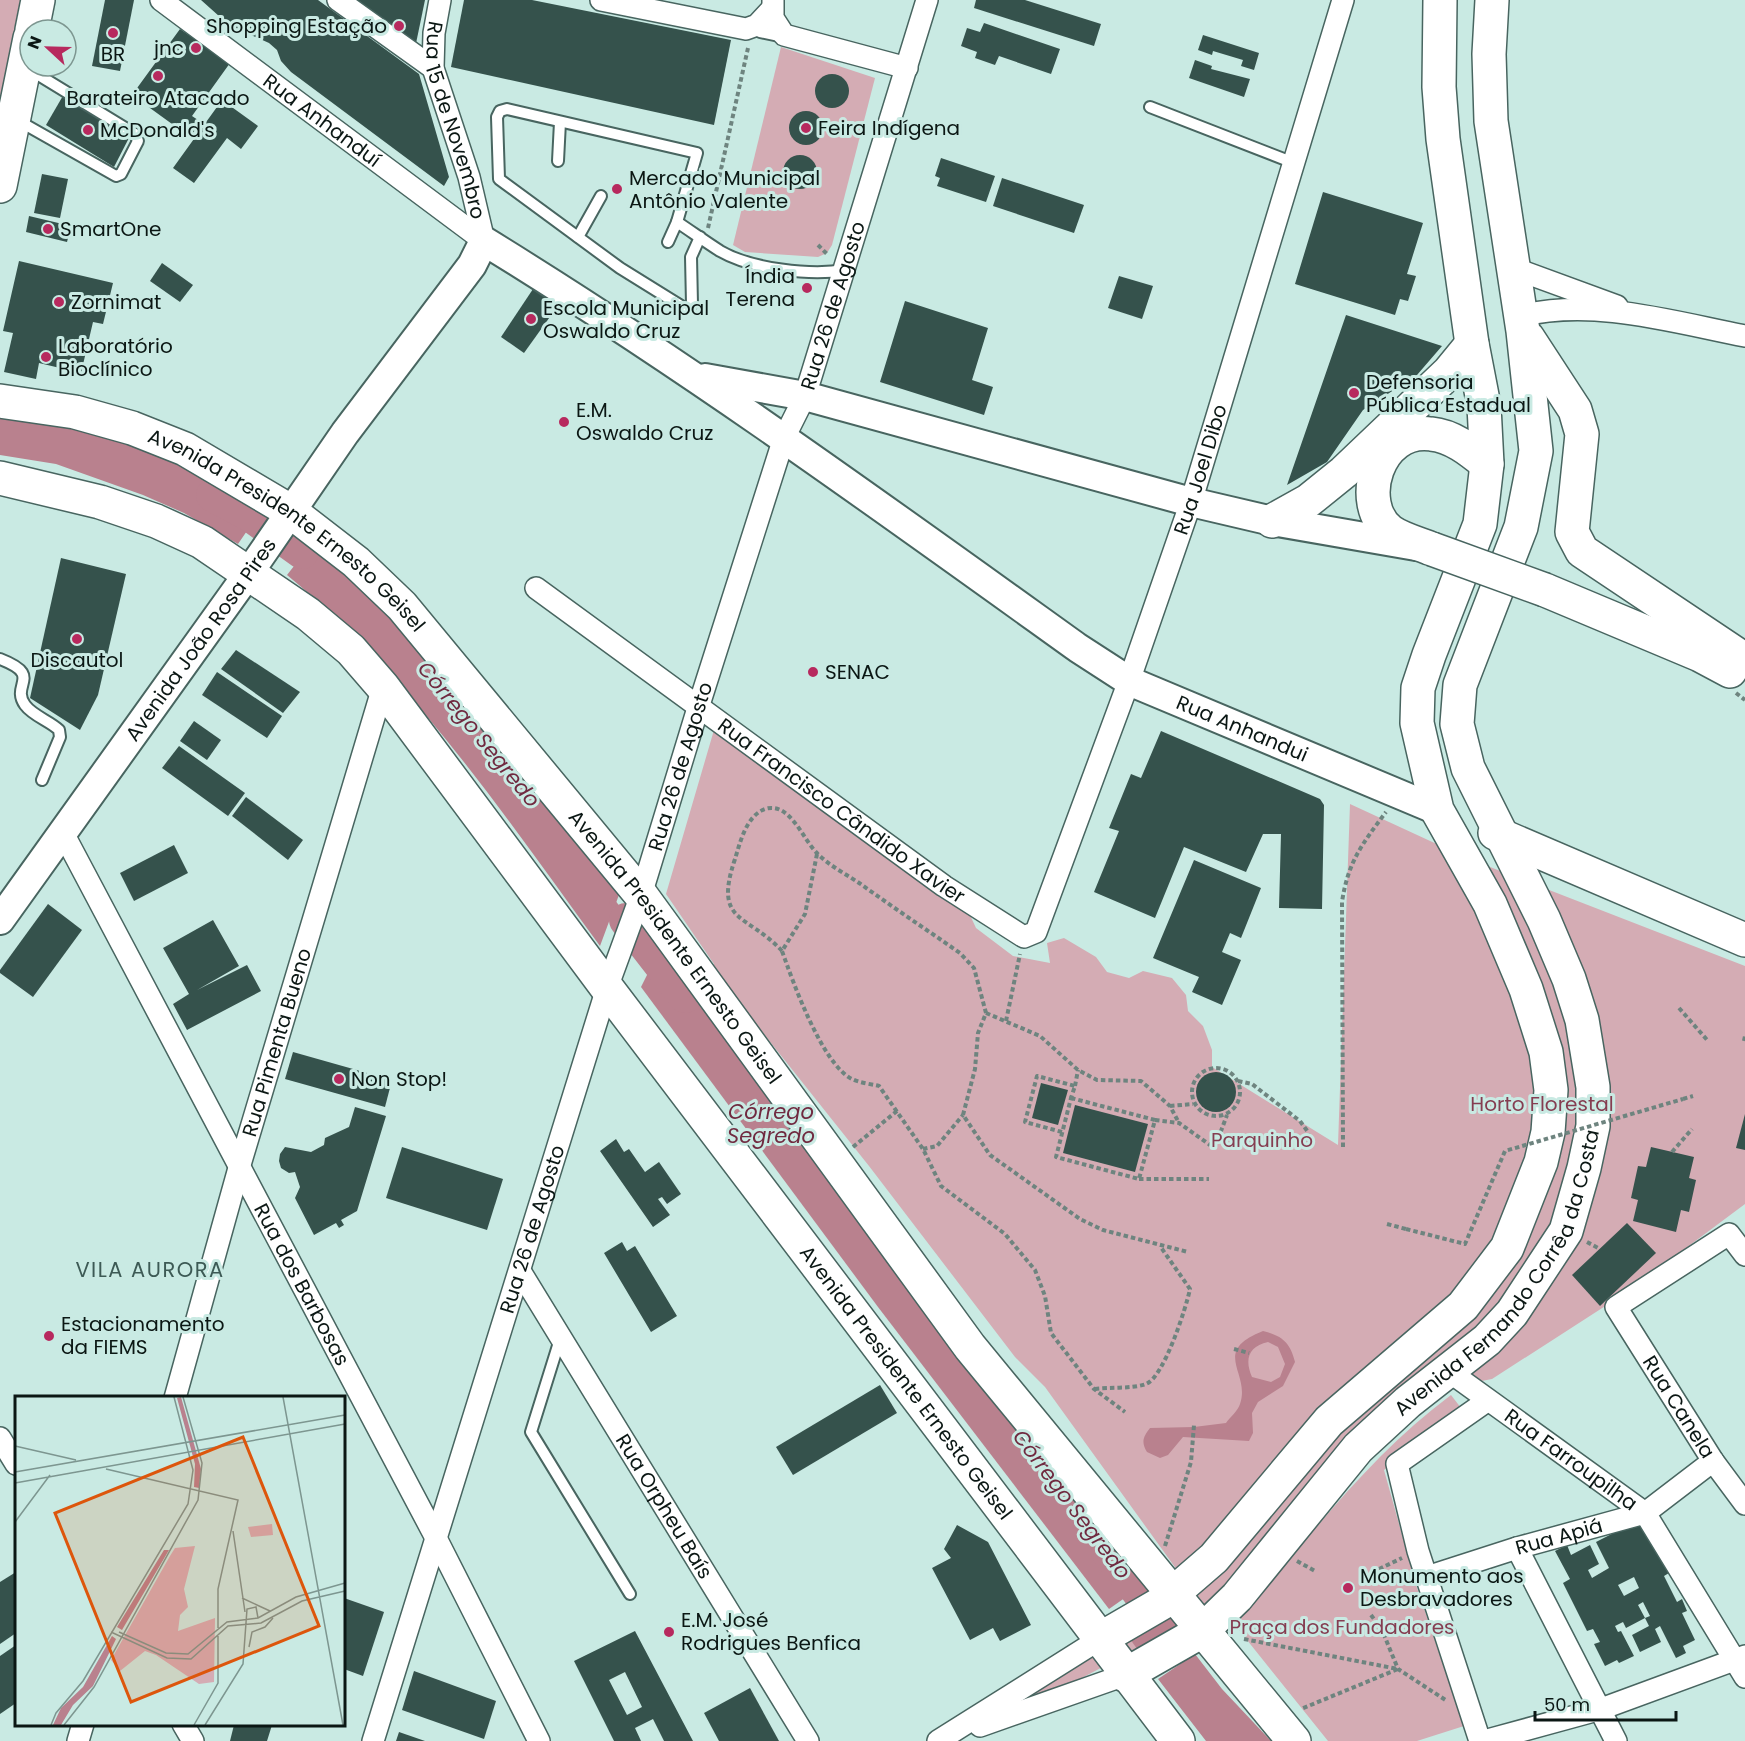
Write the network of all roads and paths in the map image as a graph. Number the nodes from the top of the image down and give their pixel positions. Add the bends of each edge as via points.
1 (38, 0) edge
2 (161, 0) edge
3 (338, 0) edge
4 (440, 0) edge
5 (601, 0) edge
6 (927, 0) edge
7 (1343, 0) edge
8 (1440, 0) edge
9 (1492, 0) edge
10 (772, 5) edge
11 (34, 18) edge
12 (756, 29) junction
13 (793, 39) junction
14 (433, 68) junction
15 (907, 68) junction
16 (21, 78) edge
17 (61, 78) edge
18 (1150, 107) dead end
19 (13, 118) junction
20 (560, 122) junction
21 (558, 161) dead end
22 (1294, 163) junction
23 (0, 186) edge
24 (602, 196) dead end
25 (677, 222) junction
26 (578, 237) junction
27 (702, 239) junction
28 (484, 241) junction
29 (668, 242) dead end
30 (1513, 268) junction
31 (845, 270) junction
32 (1642, 316) junction
33 (1522, 324) junction
34 (1745, 336) edge
35 (1472, 344) junction
36 (691, 376) junction
37 (805, 396) junction
38 (0, 401) edge
39 (784, 438) junction
40 (1487, 464) junction
41 (0, 478) edge
42 (1191, 501) junction
43 (287, 516) junction
44 (1272, 521) junction
45 (1432, 549) junction
46 (253, 566) junction
47 (536, 588) dead end
48 (0, 659) edge
49 (1745, 660) edge
50 (1745, 679) edge
51 (1129, 681) junction
52 (383, 687) junction
53 (698, 708) junction
54 (42, 780) dead end
55 (1400, 795) junction
56 (1437, 810) junction
57 (62, 831) junction
58 (1502, 836) junction
59 (817, 854) junction
60 (639, 902) junction
61 (0, 920) edge
62 (1030, 934) junction
63 (1745, 940) edge
64 (782, 951) junction
65 (612, 975) junction
66 (1679, 1008) dead end
67 (986, 1013) junction
68 (1006, 1021) junction
69 (1708, 1041) dead end
70 (1078, 1070) junction
71 (1238, 1080) junction
72 (1075, 1086) junction
73 (1694, 1096) dead end
74 (1071, 1098) junction
75 (1193, 1104) junction
76 (1170, 1106) junction
77 (897, 1112) junction
78 (963, 1115) junction
79 (1227, 1115) junction
80 (1155, 1120) junction
81 (1179, 1123) junction
82 (1692, 1129) dead end
83 (1062, 1132) junction
84 (1218, 1138) dead end
85 (1210, 1145) dead end
86 (1343, 1147) dead end
87 (1310, 1148) dead end
88 (923, 1149) junction
89 (1672, 1152) dead end
90 (836, 1161) junction
91 (240, 1168) junction
92 (1139, 1179) junction
93 (1209, 1179) dead end
94 (1387, 1224) dead end
95 (1160, 1245) junction
96 (1188, 1252) dead end
97 (1745, 1255) edge
98 (520, 1271) junction
99 (561, 1335) junction
100 (1235, 1349) dead end
101 (1249, 1353) dead end
102 (1447, 1370) junction
103 (1094, 1389) junction
104 (177, 1396) edge
105 (1487, 1401) junction
106 (1125, 1412) dead end
107 (1194, 1425) dead end
108 (0, 1438) edge
109 (1713, 1461) junction
110 (15, 1462) edge
111 (1745, 1504) edge
112 (1646, 1513) junction
113 (436, 1538) junction
114 (1517, 1548) junction
115 (1427, 1577) junction
116 (1165, 1590) junction
117 (630, 1594) dead end
118 (1371, 1615) dead end
119 (1111, 1633) junction
120 (1195, 1635) junction
121 (1742, 1664) edge
122 (1398, 1669) junction
123 (1136, 1670) junction
124 (1450, 1703) dead end
125 (1601, 1709) junction
126 (83, 1726) edge
127 (184, 1726) edge
128 (1284, 1730) edge
129 (942, 1739) edge
130 (78, 1741) edge
131 (194, 1741) edge
132 (372, 1741) edge
133 (539, 1741) edge
134 (808, 1741) edge
135 (1178, 1741) edge
136 (1482, 1741) edge
137 (1616, 1741) edge

1 - 11 main road
2 - 28 street, Rua Anhanduí
3 - 14 street
4 - 14 street, Rua 15 de Novembro
5 - 12 street via 738,29
6 - 15 street, Rua 26 de Agosto
7 - 22 street, Rua Joel Dibo
8 - 35 main road, Avenida Fernando Corrêa da Costa via 1443,139
9 - 30 main road, Avenida Fernando Corrêa da Costa via 1491,121
10 - 12 street
10 - 13 street via 784,34
12 - 13 lane
12 - 27 path
13 - 15 street
14 - 28 street, Rua 15 de Novembro via 469,177
15 - 31 street, Rua 26 de Agosto
16 - 19 main road
17 - 19 lane via 135,134 138,141 121,174 116,176
18 - 22 lane
19 - 23 main road
20 - 21 lane
20 - 25 lane via 697,153
20 - 26 lane via 507,109 500,111 499,180
22 - 42 street, Rua Joel Dibo
24 - 26 lane
25 - 27 lane
25 - 29 lane
26 - 27 lane via 686,309 692,304 691,257
27 - 31 lane via 742,260 808,273
28 - 36 street, Rua Anhandui via 574,296
28 - 43 street, Avenida João Rosa Pires via 472,265
30 - 32 street
30 - 33 main road, Avenida Fernando Corrêa da Costa
31 - 37 street, Rua 26 de Agosto
32 - 33 street via 1550,309
32 - 34 street
33 - 49 main road via 1575,410 1582,434 1572,532 1582,551
33 - 58 main road, Avenida Fernando Corrêa da Costa via 1536,451 1521,527 1460,685 1457,724 1468,768
35 - 40 main road, Avenida Fernando Corrêa da Costa via 1484,406
35 - 44 main road via 1449,372 1344,472 1308,501
36 - 37 street
36 - 39 street, Rua Anhandui
37 - 39 street, Rua 26 de Agosto
37 - 42 street
38 - 43 main road, Avenida Presidente Ernesto Geisel via 75,412 132,428 185,449
39 - 51 street, Rua Anhandui
39 - 53 street, Rua 26 de Agosto
40 - 45 main road via 1459,444 1431,433 1411,435 1392,443 1381,458 1373,496 1379,514 1391,531
40 - 56 main road, Avenida Fernando Corrêa da Costa via 1480,524 1418,688 1417,723
41 - 46 main road, Avenida Presidente Ernesto Geisel via 100,502 156,521
42 - 44 street
42 - 51 street, Rua Joel Dibo
43 - 46 street, Avenida João Rosa Pires
43 - 60 main road, Avenida Presidente Ernesto Geisel via 356,562 402,606
44 - 45 street
45 - 50 main road, bridge via 1545,590 1700,655
46 - 52 main road, Avenida Presidente Ernesto Geisel via 351,650
46 - 57 street, Avenida João Rosa Pires
47 - 53 street, Rua Francisco Cândido Xavier
48 - 54 lane via 20,667 24,674 26,707 59,730 60,737
51 - 55 street, Rua Anhandui
51 - 62 street, Rua Joel Dibo
52 - 65 main road, Avenida Presidente Ernesto Geisel
52 - 91 street, Rua Pimenta Bueno
53 - 60 street, Rua 26 de Agosto
53 - 62 street, Rua Francisco Cândido Xavier via 934,879
55 - 56 street, Rua Anhandui
55 - 86 path via 1358,850 1347,874 1342,902
56 - 58 main road, Rua Anhandui
56 - 116 main road, Avenida Fernando Corrêa da Costa via 1490,904 1526,989 1546,1052 1551,1090 1541,1162 1507,1248 1463,1306 1329,1421 1214,1558
57 - 61 street, Avenida João Rosa Pires
57 - 91 street, Rua dos Barbosas
58 - 63 main road, Rua Anhandui
58 - 102 main road, Avenida Fernando Corrêa da Costa via 1544,920 1582,1020 1593,1087 1593,1126 1566,1231 1512,1313 1487,1340
59 - 64 path via 805,914
59 - 64 path via 788,814 777,809 765,809 745,830 727,882 727,897 736,917 767,935
59 - 67 path via 960,953 974,968
60 - 65 street, Rua 26 de Agosto
60 - 90 main road, Avenida Presidente Ernesto Geisel
62 - 68 path
64 - 77 path via 800,1002 827,1052 852,1079 879,1086
65 - 98 street, Rua 26 de Agosto
65 - 119 main road, Avenida Presidente Ernesto Geisel
66 - 69 path
67 - 68 path
67 - 78 path via 978,1033 975,1069
68 - 70 path via 1040,1036
70 - 72 path
70 - 76 path via 1097,1080 1141,1081
71 - 75 path via 1224,1069 1205,1070 1192,1084
71 - 79 path via 1240,1100
71 - 87 path via 1252,1084 1300,1121 1308,1132
72 - 74 path
72 - 83 path via 1037,1076 1025,1122
73 - 94 path, bridge via 1505,1151 1465,1244
74 - 80 path
74 - 83 path
75 - 76 path
75 - 79 path via 1207,1116
76 - 81 path
77 - 88 path
77 - 90 path
78 - 88 path via 937,1146
78 - 95 path via 990,1155 1080,1219 1102,1230
79 - 84 path
80 - 81 path
80 - 92 path
81 - 85 path
82 - 89 path
83 - 92 path via 1056,1157
88 - 103 path via 941,1186 1005,1234 1035,1270 1052,1333
90 - 116 main road, Avenida Presidente Ernesto Geisel via 970,1347
91 - 104 street, Rua Pimenta Bueno
91 - 113 street, Rua dos Barbosas
92 - 93 path
95 - 96 path
95 - 103 path via 1190,1289 1185,1313 1156,1375 1147,1384
97 - 109 street, Rua Canela via 1729,1234 1616,1307
98 - 99 street, Rua Orpheu Baís
98 - 113 street, Rua 26 de Agosto
99 - 117 lane via 531,1432
99 - 134 street, Rua Orpheu Baís
100 - 101 path
102 - 105 street, Rua Farroupilha
102 - 120 main road, Avenida Fernando Corrêa da Costa via 1358,1448 1237,1597
103 - 106 path
105 - 112 street, Rua Farroupilha
105 - 115 street, Rua Farroupilha via 1397,1464
107 - 116 path via 1191,1462
108 - 110 street
109 - 111 street, Rua Canela
109 - 112 street, Rua Apiá
112 - 114 street, Rua Apiá
112 - 121 street, Rua Farroupilha
113 - 132 street, Rua 26 de Agosto
113 - 133 street, Rua dos Barbosas
114 - 115 street, Rua Apiá
114 - 125 street
115 - 136 street
116 - 119 main road, Avenida Fernando Corrêa da Costa
116 - 120 main road, Avenida Presidente Ernesto Geisel
118 - 122 path via 1382,1630
119 - 123 main road, Avenida Presidente Ernesto Geisel
119 - 129 street
120 - 122 path
120 - 123 main road, Avenida Fernando Corrêa da Costa
120 - 128 main road, Avenida Presidente Ernesto Geisel
121 - 125 street
122 - 124 path
122 - 128 path
123 - 129 street
123 - 135 main road, Avenida Presidente Ernesto Geisel
125 - 136 street
125 - 137 street
126 - 130 street
127 - 131 street

